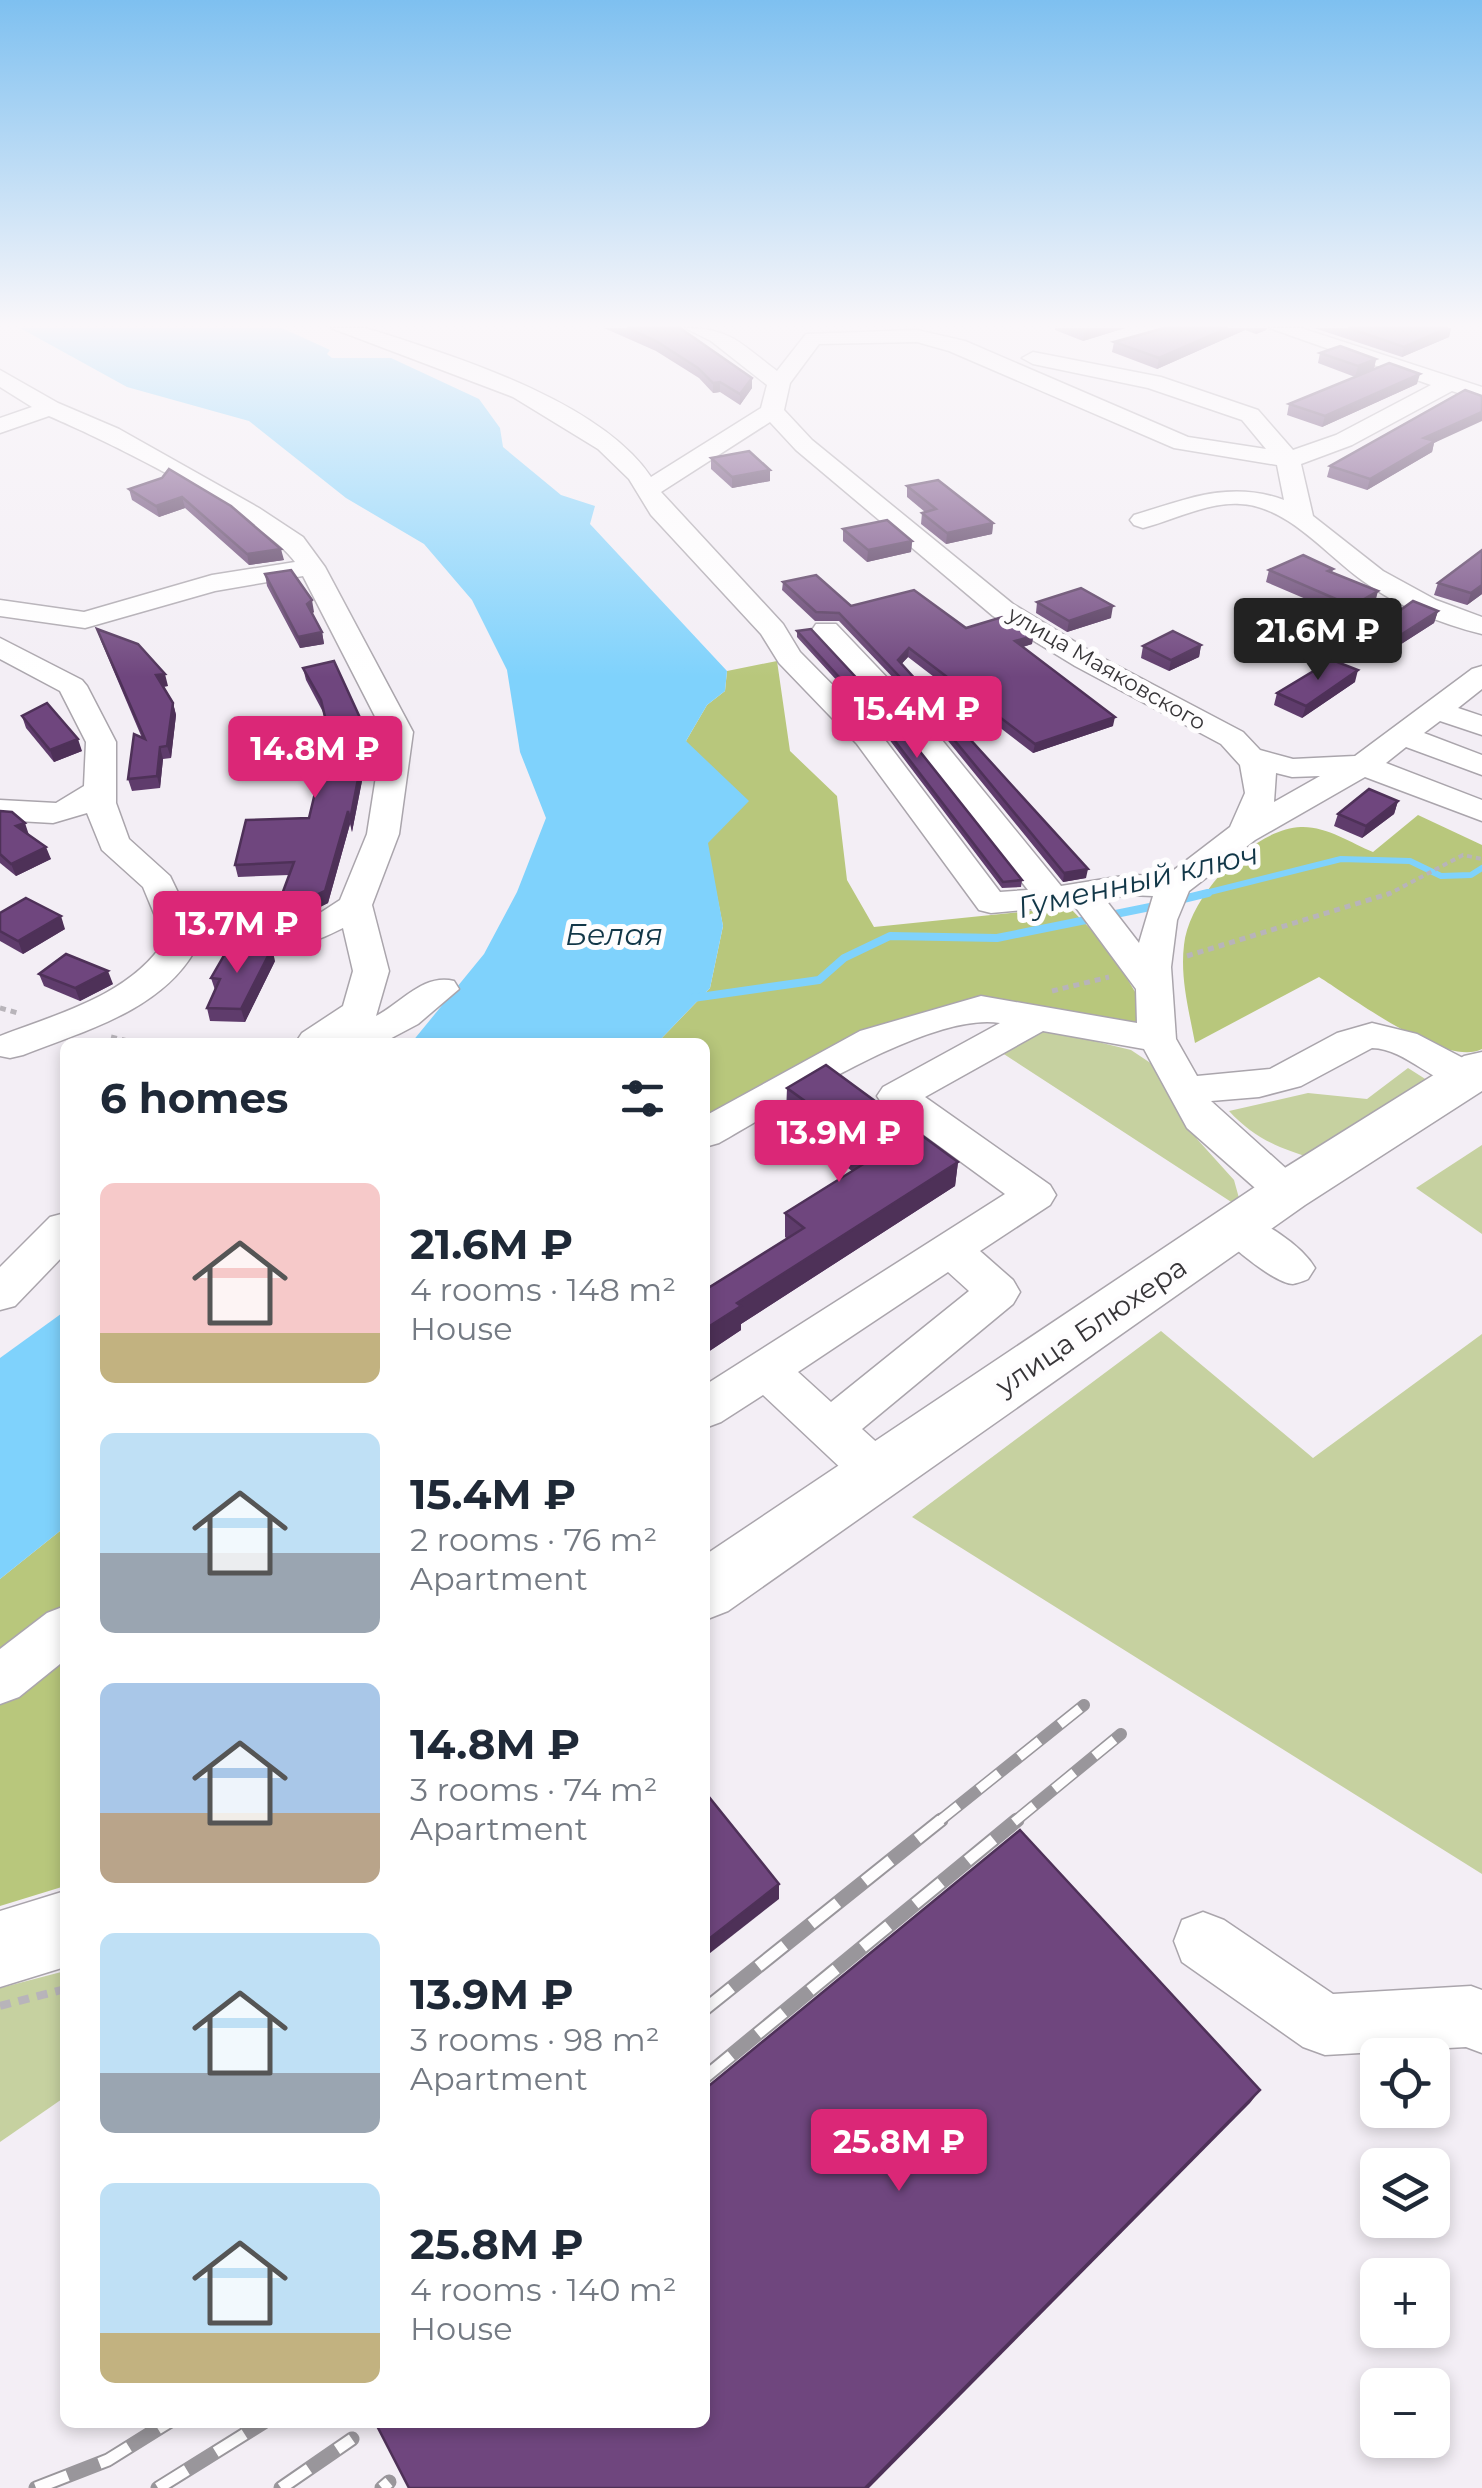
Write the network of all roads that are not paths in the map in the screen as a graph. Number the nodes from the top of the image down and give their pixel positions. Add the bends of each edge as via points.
1 (129, 444) edge
2 (604, 444) edge
3 (720, 444) edge
4 (803, 444) edge
5 (1189, 444) edge
6 (1275, 444) edge
7 (1333, 444) edge
8 (1288, 460) junction
9 (650, 488) junction
10 (1301, 519) junction
11 (1143, 520) dead end
12 (312, 567) junction
13 (0, 608) edge
14 (1482, 626) edge
15 (826, 630) dead end
16 (0, 647) edge
17 (1478, 682) edge
18 (1436, 710) junction
19 (1482, 726) edge
20 (1404, 736) junction
21 (1252, 757) junction
22 (1363, 765) junction
23 (1482, 766) edge
24 (100, 789) junction
25 (0, 810) edge
26 (1482, 810) edge
27 (1243, 833) junction
28 (1167, 903) junction
29 (354, 905) junction
30 (1085, 907) junction
31 (183, 940) junction
32 (1150, 981) junction
33 (441, 989) dead end
34 (1045, 1004) junction
35 (1102, 1029) junction
36 (322, 1038) edge
37 (364, 1038) edge
38 (1157, 1039) junction
39 (5, 1045) edge
40 (60, 1054) edge
41 (1475, 1072) edge
42 (1185, 1090) junction
43 (710, 1130) edge
44 (1286, 1192) junction
45 (1236, 1226) junction
46 (60, 1233) edge
47 (949, 1248) junction
48 (1293, 1268) dead end
49 (0, 1294) edge
50 (765, 1369) junction
51 (710, 1405) edge
52 (830, 1429) junction
53 (878, 1473) junction
54 (710, 1588) edge
55 (60, 1634) edge
56 (0, 1680) edge
57 (60, 1930) edge
58 (1203, 1941) dead end
59 (0, 1948) edge
60 (1482, 2024) edge

1 - 12 street via 294,542
2 - 9 street
3 - 9 street
4 - 21 street, улица Маяковского via 1003,610 1232,738
5 - 8 street
6 - 8 street
7 - 8 street
8 - 10 street
9 - 30 street via 660,510 773,630 789,658 868,738 990,903
10 - 11 street via 1266,498 1242,494
10 - 14 street via 1374,578
12 - 13 street via 212,583 85,620
12 - 29 street via 398,732 382,834
15 - 30 street
16 - 24 street via 72,686 101,742
17 - 18 street
18 - 19 street
18 - 20 street
20 - 22 street
20 - 23 street
21 - 22 street via 1292,768
21 - 27 street via 1263,795
22 - 26 street
22 - 27 street
24 - 25 street via 58,815
24 - 31 street via 114,843 158,883
27 - 28 street
28 - 30 street via 1129,885
28 - 32 street
29 - 31 street via 318,931 280,943
29 - 36 street via 371,972 360,1012
30 - 32 street
31 - 39 street via 166,968 109,1007
32 - 35 street
32 - 38 street
33 - 37 street
34 - 35 street
34 - 43 street via 981,1008 873,1040
34 - 47 street via 897,1096 1035,1195
35 - 38 street
38 - 42 street
39 - 40 street
41 - 42 street via 1385,1036 1365,1037 1296,1074
41 - 44 main road, улица Блюхера
42 - 44 street via 1201,1118
44 - 45 main road, улица Блюхера
45 - 48 street
45 - 53 main road, улица Блюхера
46 - 49 street
47 - 50 street
47 - 52 street via 998,1292
50 - 51 street
50 - 52 street
52 - 53 street
53 - 54 main road, улица Блюхера
55 - 56 street
57 - 59 main road
58 - 60 street via 1325,2025 1471,2016

